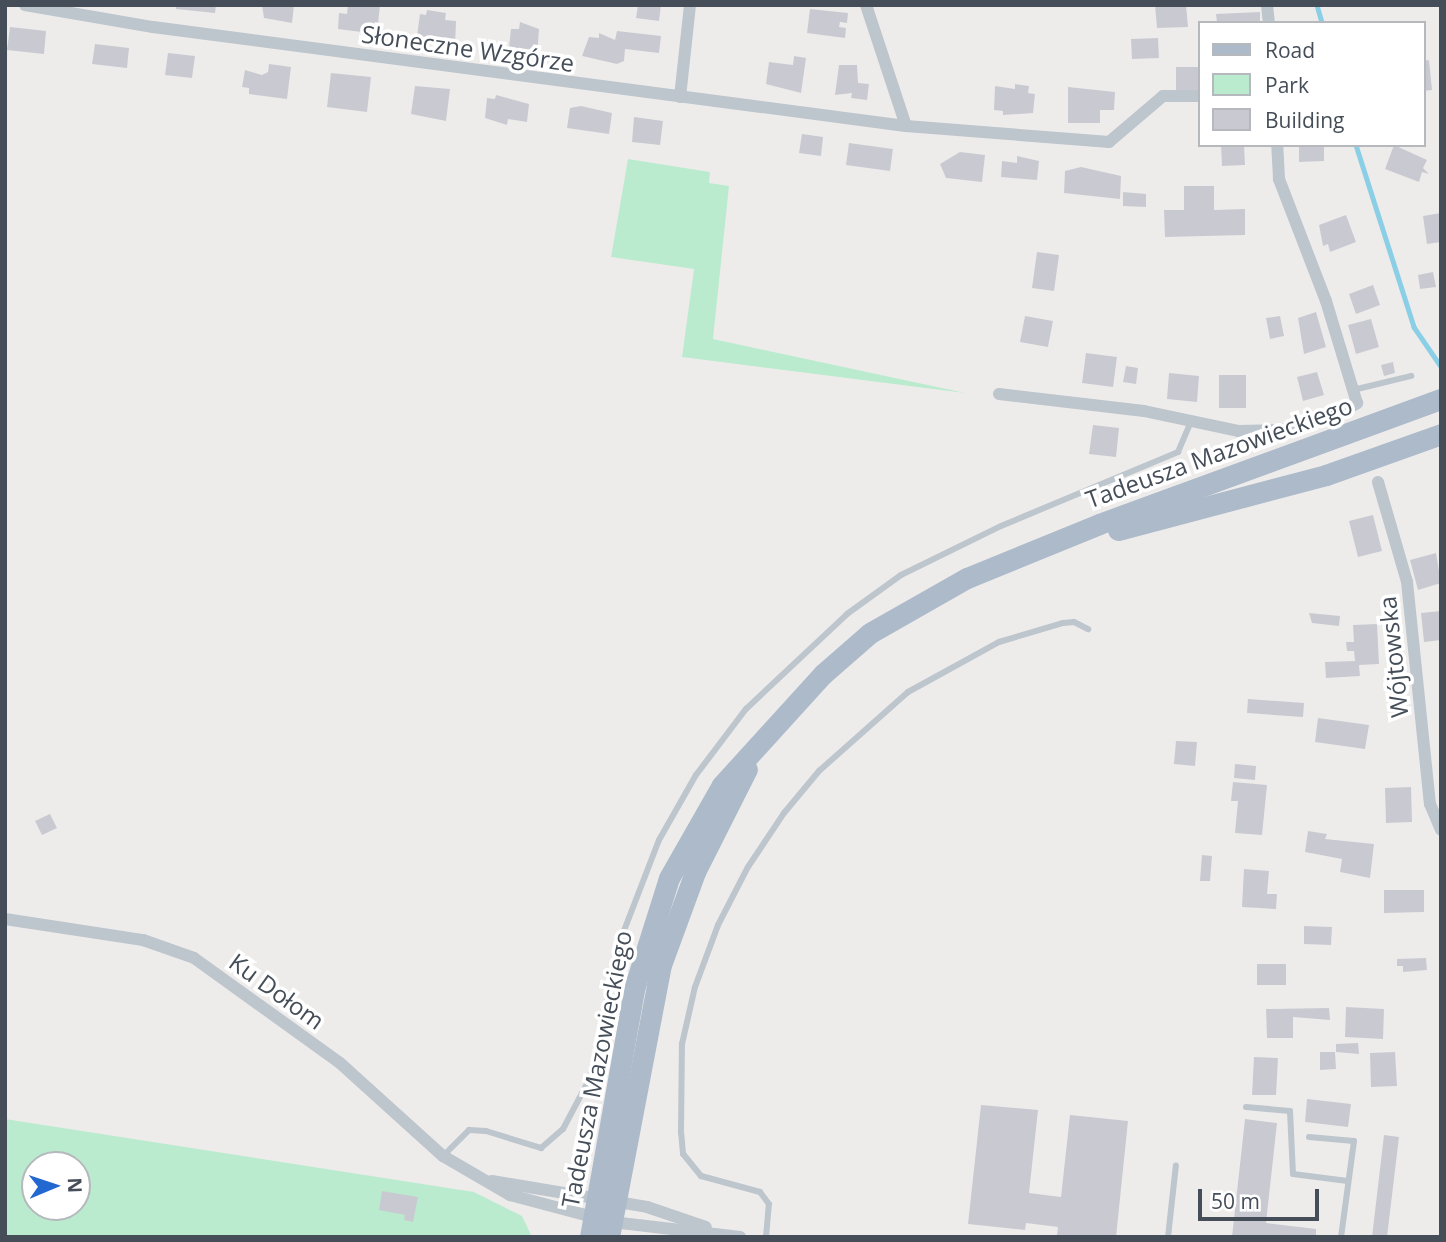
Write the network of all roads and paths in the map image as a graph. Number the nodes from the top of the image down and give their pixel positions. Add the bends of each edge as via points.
1 (25, 5) edge
2 (690, 5) edge
3 (866, 5) edge
4 (1198, 96) edge
5 (680, 97) junction
6 (906, 126) junction
7 (1277, 147) edge
8 (1411, 376) dead end
9 (999, 394) dead end
10 (1355, 397) junction
11 (1441, 399) edge
12 (1191, 422) junction
13 (1441, 434) edge
14 (1378, 482) dead end
15 (1016, 559) junction
16 (1088, 629) dead end
17 (1441, 830) edge
18 (5, 919) edge
19 (1246, 1107) dead end
20 (1309, 1137) dead end
21 (443, 1156) junction
22 (1176, 1165) dead end
23 (484, 1180) junction
24 (1349, 1181) junction
25 (606, 1199) junction
26 (601, 1229) edge
27 (734, 1236) edge
28 (766, 1237) edge
29 (1168, 1237) edge
30 (1341, 1237) edge

1 - 5 street, Słoneczne Wzgórze via 153,27
2 - 5 street
3 - 6 street
4 - 6 street, Słoneczne Wzgórze via 1163,96 1109,142
5 - 6 street, Słoneczne Wzgórze
7 - 10 street via 1279,180
8 - 10 lane
9 - 12 street via 1141,410
10 - 12 street via 1340,413 1281,430 1238,431
11 - 15 main road, Tadeusza Mazowieckiego
12 - 21 lane via 1178,452 1001,526 901,575 847,614 746,709 696,775 659,840 620,941 590,1078 563,1129 541,1148 469,1130
13 - 15 main road, Tadeusza Mazowieckiego via 1326,475
14 - 17 street, Wójtowska via 1406,582 1430,804
15 - 25 main road, Tadeusza Mazowieckiego via 918,602 870,633 765,735 703,815 655,914 634,989
16 - 28 lane via 1074,622 1063,623 999,642 908,692 819,771 748,867 718,925 695,987 682,1044 681,1133 687,1160 701,1176 760,1192 769,1203
18 - 21 street, Ku Dołom via 143,940 194,958 340,1063
19 - 24 lane via 1290,1111 1293,1174
20 - 24 lane via 1354,1141
21 - 23 street, Ku Dołom
22 - 29 lane
23 - 25 street, Ku Dołom
23 - 26 street, Ku Dołom
24 - 30 lane
25 - 26 main road, Tadeusza Mazowieckiego
25 - 27 street, Ku Dołom
26 - 27 street, Ku Dołom

